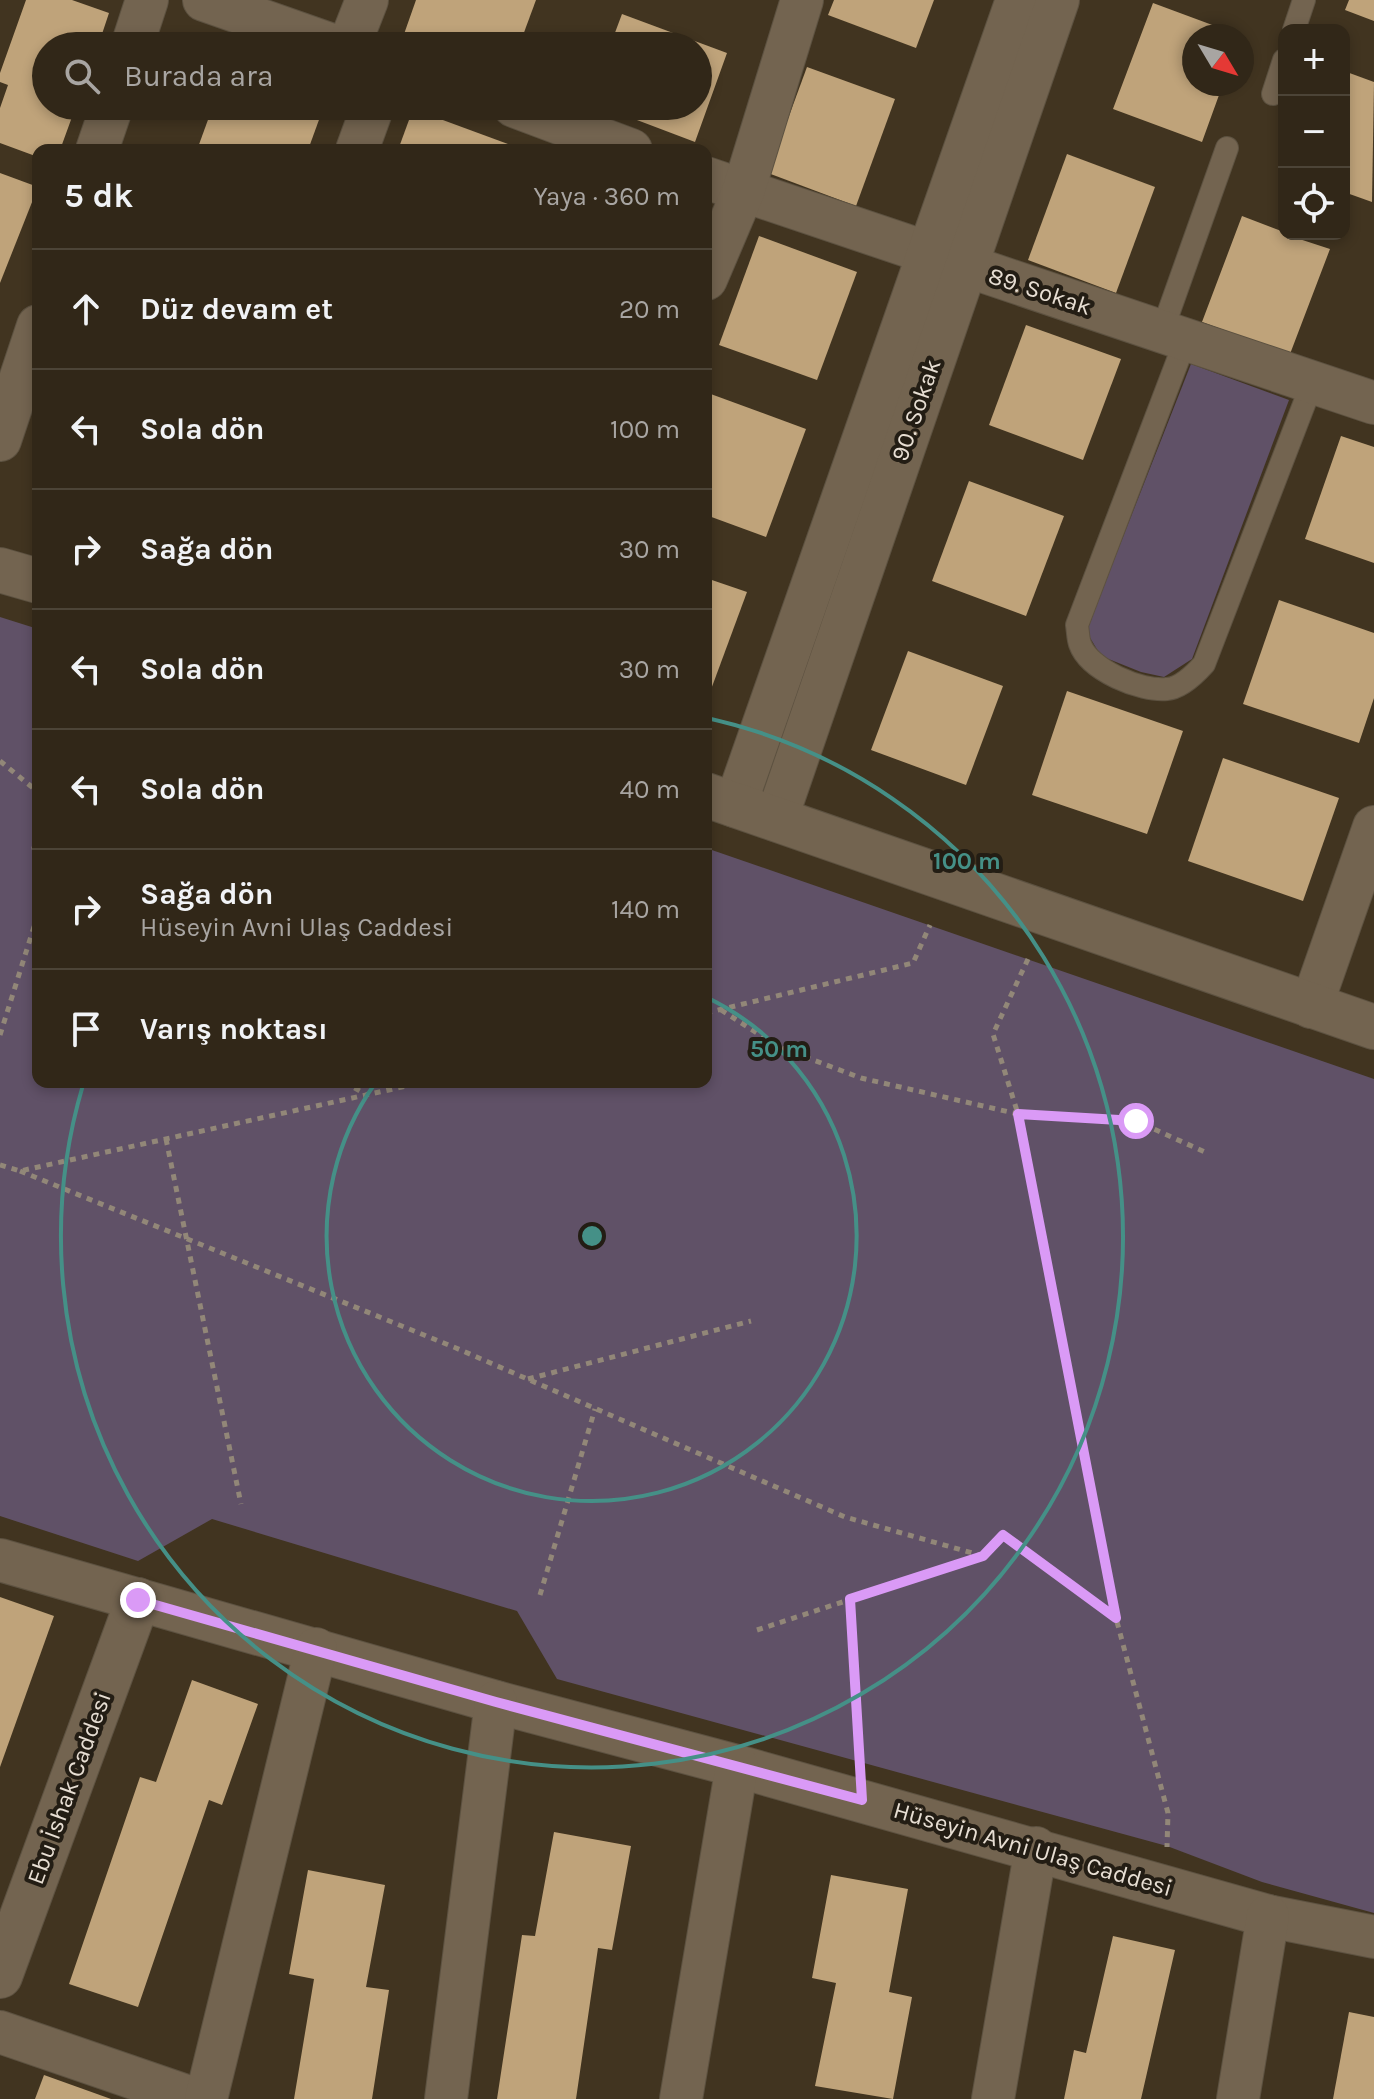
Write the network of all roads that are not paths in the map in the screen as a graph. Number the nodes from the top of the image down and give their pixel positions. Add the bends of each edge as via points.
1 (147, 0) edge
2 (204, 0) edge
3 (367, 0) edge
4 (1017, 0) edge
5 (1058, 0) edge
6 (1304, 0) edge
7 (798, 1) edge
8 (1296, 24) edge
9 (137, 32) edge
10 (295, 32) edge
11 (354, 32) edge
12 (1278, 79) edge
13 (1273, 94) dead end
14 (107, 120) edge
15 (368, 120) edge
16 (551, 120) edge
17 (99, 144) edge
18 (359, 144) edge
19 (615, 144) edge
20 (1227, 148) dead end
21 (724, 185) edge
22 (712, 248) edge
23 (946, 260) junction
24 (1174, 335) junction
25 (32, 344) edge
26 (1313, 381) junction
27 (1372, 396) edge
28 (0, 440) edge
29 (0, 570) edge
30 (32, 579) edge
31 (721, 800) edge
32 (776, 820) junction
33 (1374, 827) edge
34 (1311, 1007) junction
35 (1374, 1027) edge
36 (0, 1560) edge
37 (138, 1600) junction
38 (316, 1649) junction
39 (496, 1702) junction
40 (737, 1766) junction
41 (1036, 1848) junction
42 (1268, 1916) junction
43 (1374, 1937) edge
44 (0, 1976) edge
45 (0, 2032) edge
46 (195, 2099) edge
47 (206, 2099) edge
48 (446, 2099) edge
49 (681, 2099) edge
50 (993, 2099) edge
51 (1238, 2099) edge

1 - 9 street
2 - 10 street
3 - 11 street
4 - 23 street, 90. Sokak
5 - 23 street, 90. Sokak
6 - 8 lane
7 - 21 street
12 - 13 lane
14 - 17 street
15 - 18 street
16 - 19 street
20 - 24 lane
21 - 22 street
21 - 23 street, 89. Sokak
23 - 24 street, 89. Sokak
23 - 31 street, 90. Sokak
23 - 32 street, 90. Sokak
24 - 26 street, 89. Sokak
24 - 26 lane via 1077,625 1080,646 1094,665 1133,684 1169,690 1204,664
25 - 28 street
26 - 27 street, 89. Sokak
29 - 30 main road
31 - 32 main road
32 - 34 main road
33 - 34 street
34 - 35 main road
36 - 37 street, Hüseyin Avni Ulaş Caddesi
37 - 38 street, Hüseyin Avni Ulaş Caddesi
37 - 44 main road, Ebu İshak Caddesi
38 - 39 street, Hüseyin Avni Ulaş Caddesi
38 - 47 street
39 - 40 street, Hüseyin Avni Ulaş Caddesi
39 - 48 street
40 - 41 street, Hüseyin Avni Ulaş Caddesi
40 - 49 street
41 - 42 street, Hüseyin Avni Ulaş Caddesi
41 - 50 street
42 - 43 street, Hüseyin Avni Ulaş Caddesi
42 - 51 street
45 - 46 street

